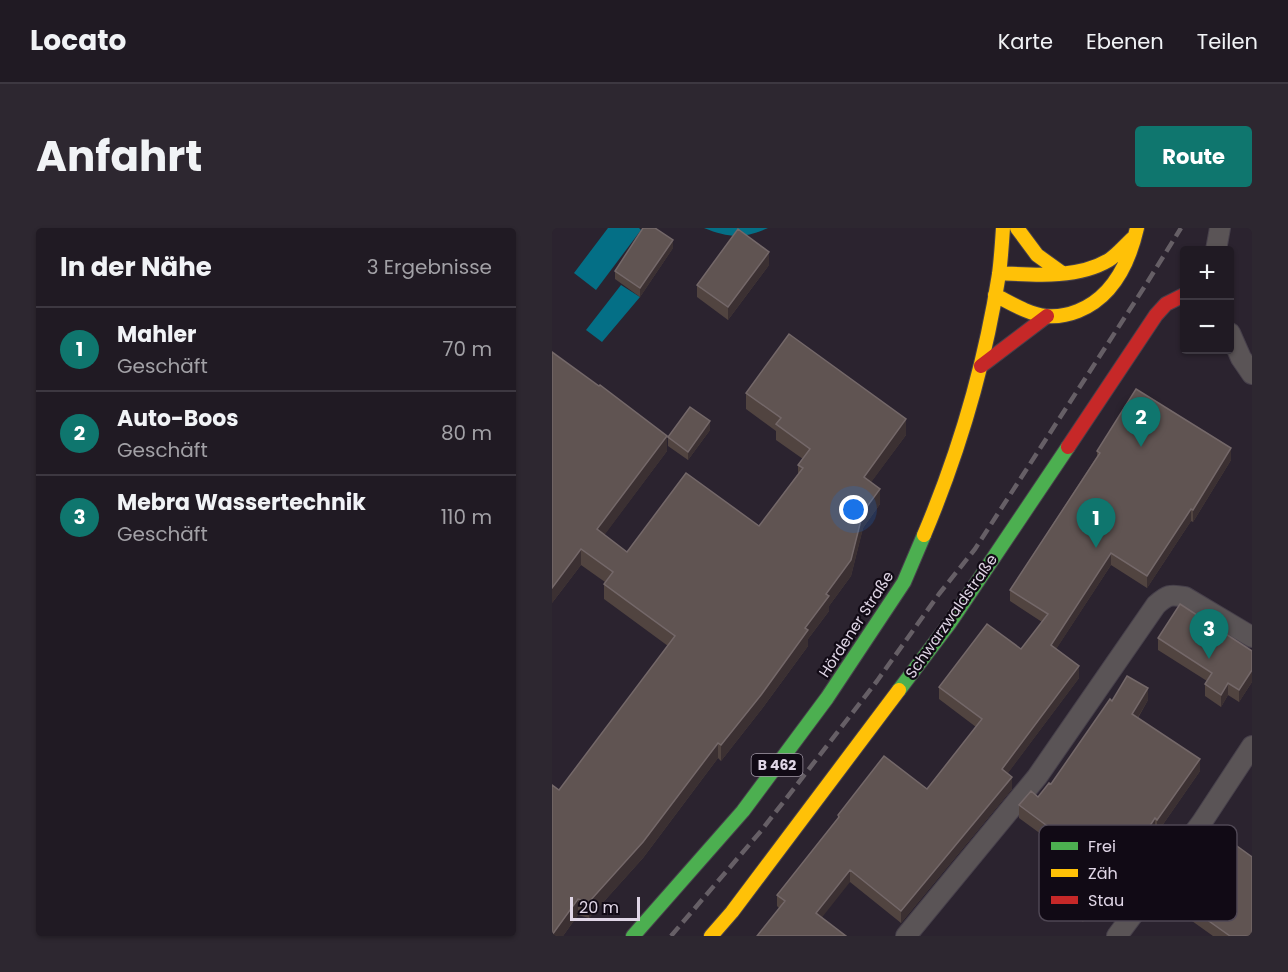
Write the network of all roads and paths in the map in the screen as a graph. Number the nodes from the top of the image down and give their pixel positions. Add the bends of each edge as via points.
1 (1004, 228) edge
2 (1017, 228) edge
3 (1220, 228) edge
4 (1136, 231) edge
5 (1217, 246) edge
6 (999, 273) junction
7 (1062, 273) junction
8 (995, 295) junction
9 (1180, 297) edge
10 (1047, 316) junction
11 (1234, 342) edge
12 (981, 366) junction
13 (1252, 374) edge
14 (1252, 638) edge
15 (1252, 746) edge
16 (1200, 825) edge
17 (1128, 921) edge
18 (633, 936) edge
19 (711, 936) edge
20 (906, 936) edge
21 (1117, 936) edge

1 - 6 street, B 462
2 - 7 street via 1037,255
3 - 5 street
4 - 7 street via 1109,259 1086,269
4 - 10 street via 1112,287 1072,314
6 - 7 street
6 - 8 street, Hördener Straße / B 462
8 - 10 street
8 - 12 street, Hördener Straße / B 462
9 - 19 street, Schwarzwaldstraße via 1156,315 949,624
10 - 12 street
11 - 13 street
12 - 18 street, Hördener Straße / B 462 via 939,500 904,582 827,698 743,811
14 - 20 street via 1185,597 1166,596 1037,777
15 - 16 street
17 - 21 street

